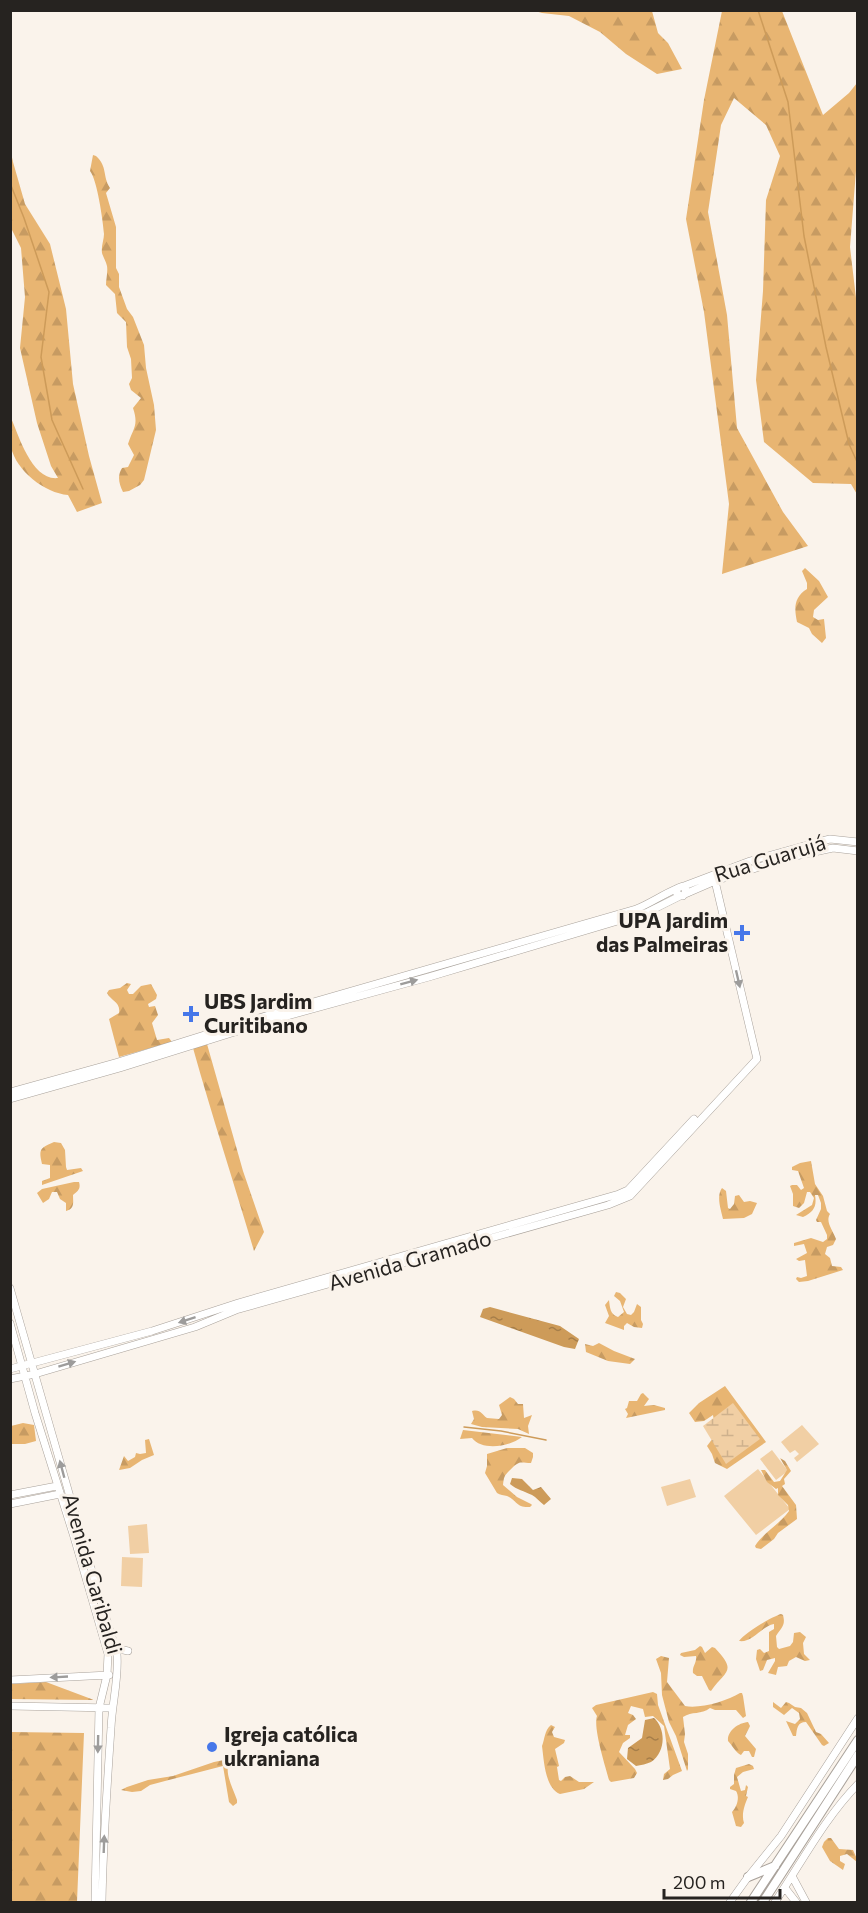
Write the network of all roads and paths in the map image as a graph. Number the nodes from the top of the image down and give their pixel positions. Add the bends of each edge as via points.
1 (858, 842) edge
2 (858, 851) edge
3 (715, 881) junction
4 (681, 891) junction
5 (34, 1089) junction
6 (10, 1092) edge
7 (10, 1099) edge
8 (10, 1288) edge
9 (10, 1323) edge
10 (102, 1349) junction
11 (32, 1364) junction
12 (23, 1366) junction
13 (10, 1369) edge
14 (35, 1374) junction
15 (26, 1376) junction
16 (10, 1379) edge
17 (57, 1486) junction
18 (60, 1494) junction
19 (10, 1495) edge
20 (10, 1504) edge
21 (115, 1648) junction
22 (128, 1651) dead end
23 (107, 1674) junction
24 (10, 1680) edge
25 (116, 1680) junction
26 (10, 1706) edge
27 (99, 1708) junction
28 (112, 1708) junction
29 (858, 1718) edge
30 (858, 1740) edge
31 (858, 1755) edge
32 (858, 1784) edge
33 (762, 1859) junction
34 (772, 1867) junction
35 (792, 1876) junction
36 (747, 1877) junction
37 (785, 1888) junction
38 (99, 1900) edge
39 (730, 1902) edge
40 (751, 1902) edge
41 (763, 1902) edge
42 (775, 1902) edge
43 (796, 1902) edge
44 (806, 1902) edge

1 - 4 main road, Rua Guarujá via 818,842 750,861
2 - 3 main road, Rua Guarujá via 833,848
3 - 4 main road, Rua Guarujá
3 -> 10 main road, Avenida Gramado via 756,1056 630,1196 236,1310 195,1327
4 - 5 main road via 648,912 232,1030 120,1068
5 - 6 main road
5 - 7 main road
8 - 11 main road, Avenida Garibaldi
9 - 12 main road, Avenida Garibaldi
10 - 11 main road, Avenida Gramado
14 -> 10 main road, Avenida Gramado
11 - 12 main road, Avenida Gramado
11 - 14 main road, Avenida Garibaldi
12 - 13 main road, Avenida Gramado
12 - 15 main road, Avenida Garibaldi
14 - 15 main road, Avenida Gramado
21 -> 14 main road, Avenida Garibaldi
15 - 16 main road, Avenida Gramado
15 - 17 main road, Avenida Garibaldi
17 - 18 main road, Avenida Garibaldi
17 - 19 main road
18 - 20 main road
18 - 23 main road, Avenida Garibaldi via 105,1645
21 - 22 main road
21 - 25 main road, Avenida Garibaldi
23 -> 24 main road
23 - 25 main road
23 - 27 main road, Avenida Garibaldi
25 - 28 main road, Avenida Garibaldi
26 - 27 main road
27 - 28 main road
27 -> 38 main road, Avenida Garibaldi
38 -> 28 main road, Avenida Garibaldi
29 - 33 main road
30 - 34 highway
31 - 41 highway
32 - 35 main road via 825,1823
33 - 34 highway
33 - 36 main road
34 - 36 highway
34 - 40 highway
35 - 37 main road
35 - 44 main road
36 - 39 main road
37 - 42 main road
37 - 43 main road

